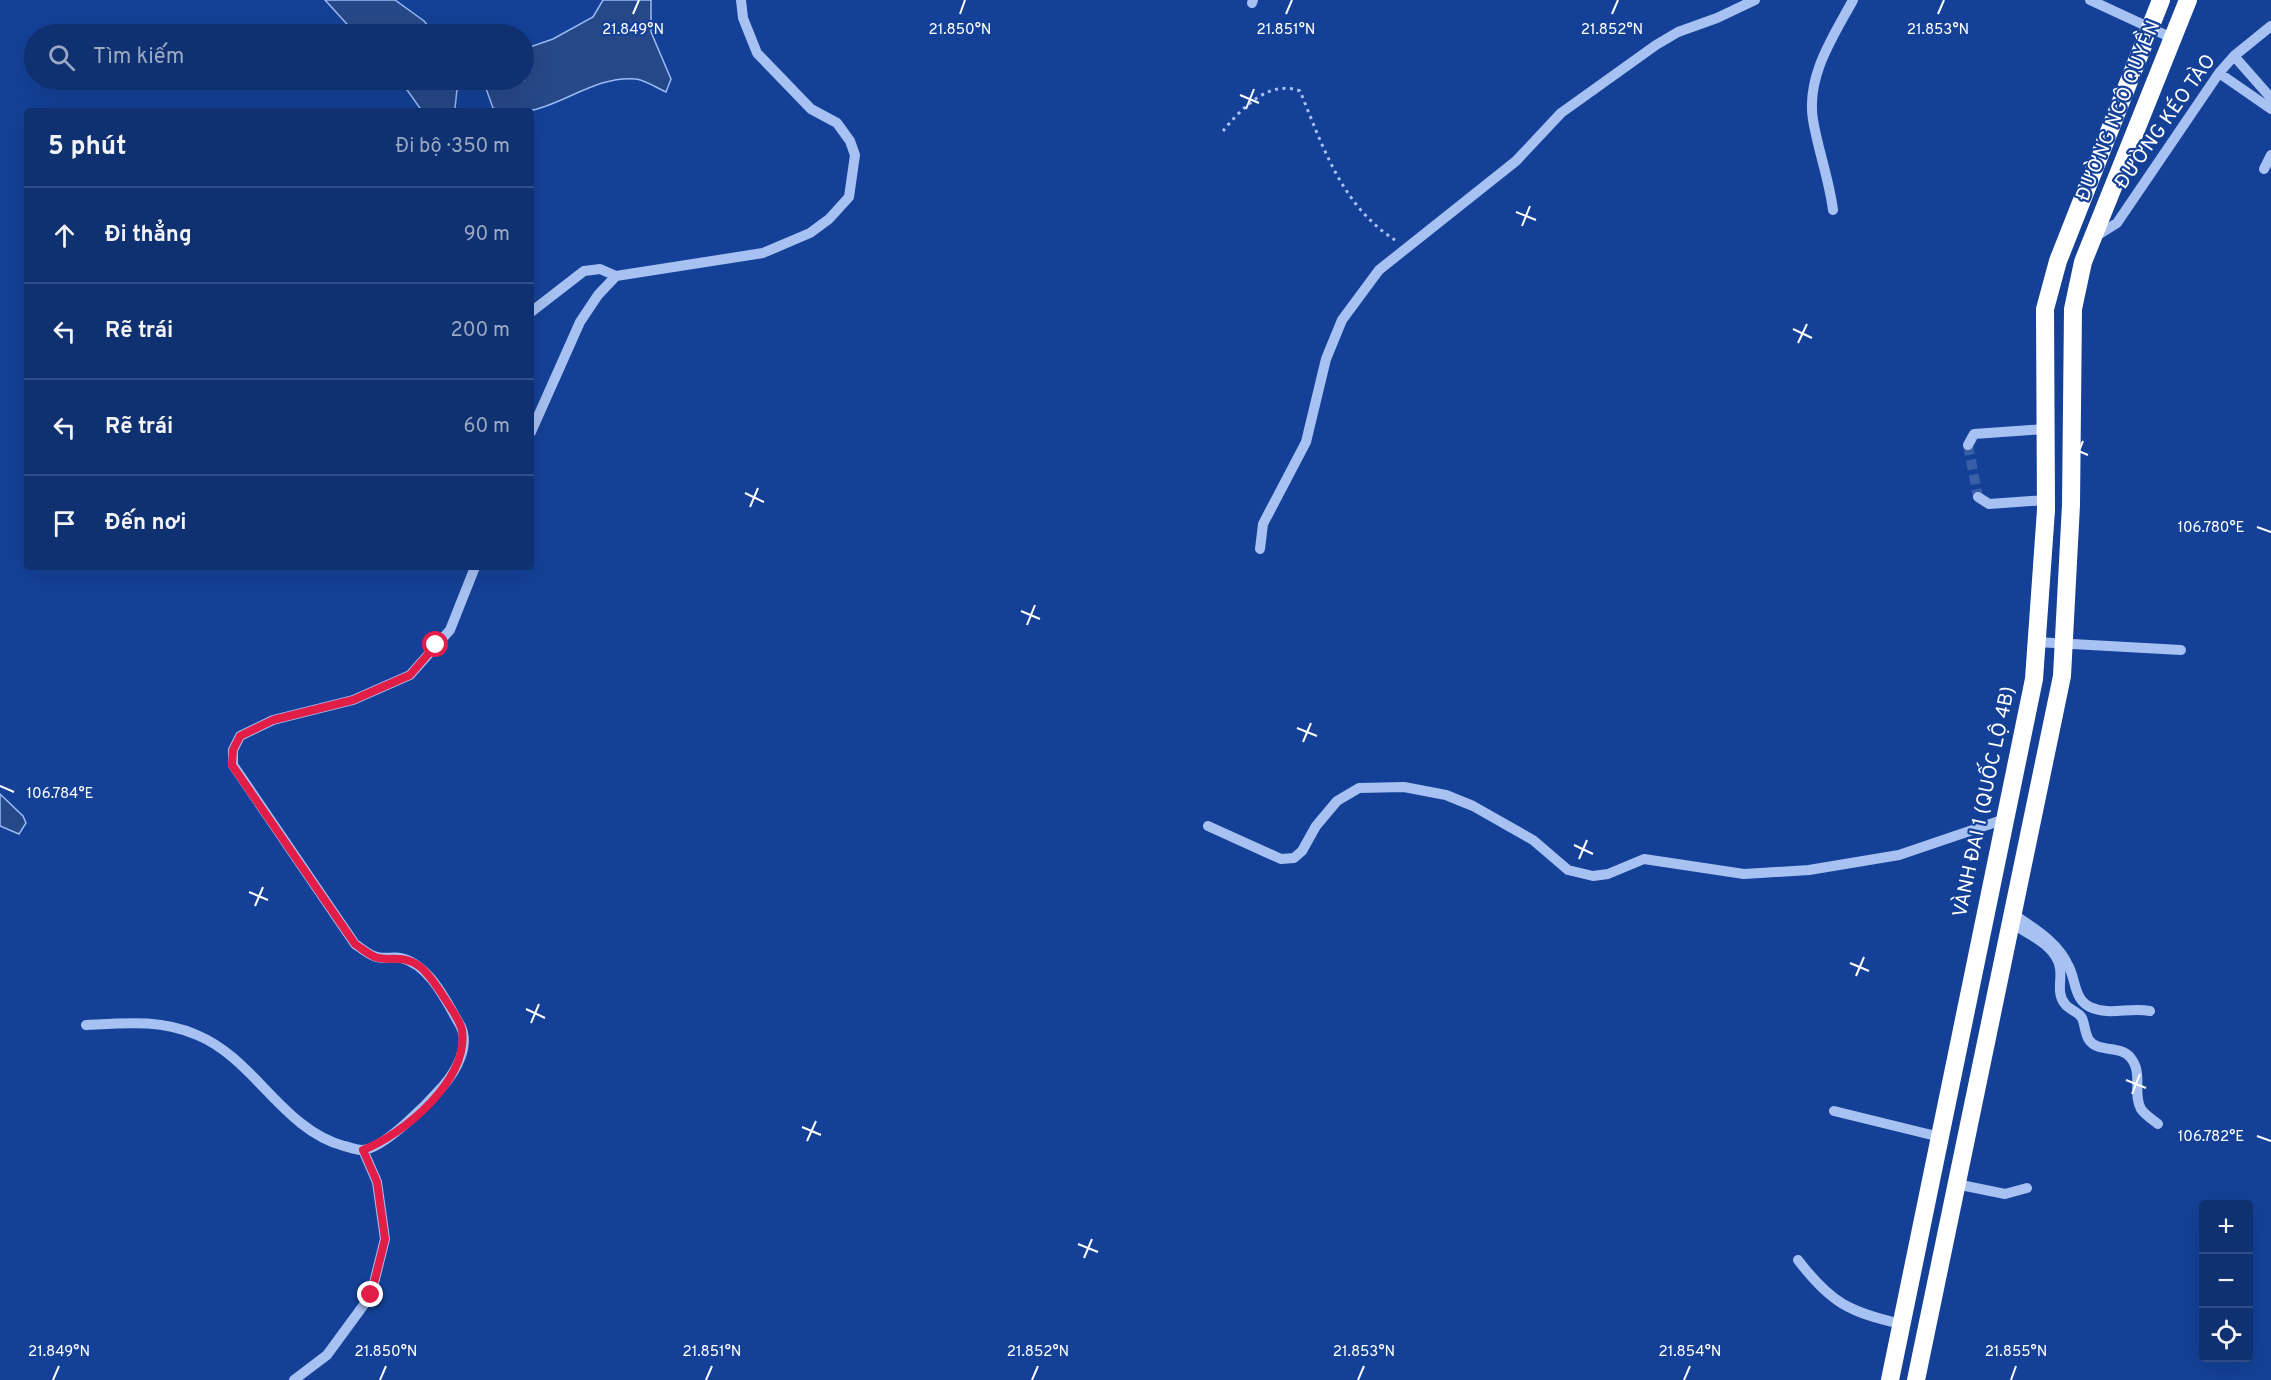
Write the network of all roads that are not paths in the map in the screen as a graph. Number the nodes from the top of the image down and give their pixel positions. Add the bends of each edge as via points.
1 (741, 0) edge
2 (1755, 0) edge
3 (1853, 0) edge
4 (2090, 0) edge
5 (2161, 0) edge
6 (2188, 0) edge
7 (2271, 26) edge
8 (2149, 27) junction
9 (2172, 38) junction
10 (2234, 56) junction
11 (2219, 73) junction
12 (2271, 98) edge
13 (2271, 109) edge
14 (2271, 156) edge
15 (2264, 168) dead end
16 (1833, 210) dead end
17 (2071, 229) joint
18 (2092, 239) junction
19 (616, 276) junction
20 (534, 310) edge
21 (534, 425) edge
22 (2045, 429) junction
23 (1968, 445) dead end
24 (1978, 497) dead end
25 (2046, 500) junction
26 (1260, 549) dead end
27 (474, 570) edge
28 (2036, 642) junction
29 (2064, 644) junction
30 (2181, 650) dead end
31 (2005, 819) junction
32 (1208, 826) dead end
33 (2012, 918) junction
34 (2150, 1011) dead end
35 (86, 1025) dead end
36 (1834, 1111) dead end
37 (2158, 1124) dead end
38 (1940, 1137) junction
39 (363, 1150) junction
40 (1956, 1184) junction
41 (2027, 1188) dead end
42 (1798, 1260) dead end
43 (1901, 1324) junction
44 (294, 1380) edge
45 (1890, 1380) edge
46 (1916, 1380) edge

1 - 19 street via 742,18 757,53 811,109 837,123 850,141 855,155 849,197 810,233 763,253
2 - 26 street via 1678,32 1561,113 1516,161 1379,270 1342,320 1326,359 1306,442 1263,524
3 - 16 street via 1820,60 1815,81 1812,119
4 - 8 street
5 - 8 highway, ĐƯỜNG NGÔ QUYỀN
6 - 9 highway, ĐƯỜNG NGÔ QUYỀN
7 - 10 street, ĐƯỜNG KÉO TÀO
8 - 9 street
8 - 17 highway, ĐƯỜNG NGÔ QUYỀN
9 - 18 highway, ĐƯỜNG NGÔ QUYỀN
10 - 11 street, ĐƯỜNG KÉO TÀO
10 - 12 street
11 - 13 street
11 - 18 street, ĐƯỜNG KÉO TÀO via 2117,223
14 - 15 street
17 - 22 highway, VÀNH ĐAI 1 (QUỐC LỘ 4B) via 2046,309
18 - 29 highway via 2073,309 2071,505
19 - 20 street via 600,269 584,271
19 - 21 street via 580,322
22 - 23 street via 1974,434
22 - 25 highway, VÀNH ĐAI 1 (QUỐC LỘ 4B)
24 - 25 street via 1989,504
25 - 28 highway, VÀNH ĐAI 1 (QUỐC LỘ 4B)
27 - 39 street via 450,630 410,675 353,700 273,720 240,736 233,750 232,765 355,944 375,957 401,957 420,966 462,1028 462,1053 455,1072 422,1111 378,1144
28 - 29 street
28 - 31 highway, VÀNH ĐAI 1 (QUỐC LỘ 4B) via 2034,679
29 - 30 street
29 - 33 highway via 2062,676
31 - 32 street via 1899,855 1809,870 1744,874 1644,859 1593,876 1568,870 1533,840 1473,806 1446,795 1404,787 1359,788 1337,801 1294,858 1281,859
31 - 38 highway, VÀNH ĐAI 1 (QUỐC LỘ 4B)
33 - 34 street via 2059,948 2077,995 2088,1006 2105,1012 2127,1008
33 - 37 street via 2055,955 2064,1004 2080,1015 2088,1039 2096,1046 2130,1057 2139,1078 2137,1096 2142,1111
33 - 40 highway
35 - 39 street via 156,1022 198,1035 235,1057 293,1117 331,1142
36 - 38 street
38 - 43 highway, VÀNH ĐAI 1 (QUỐC LỘ 4B)
39 - 44 street via 377,1182 385,1239 371,1295 327,1355
40 - 41 street via 2005,1194
40 - 46 highway
42 - 43 street via 1817,1285 1848,1309
43 - 45 highway, VÀNH ĐAI 1 (QUỐC LỘ 4B)

